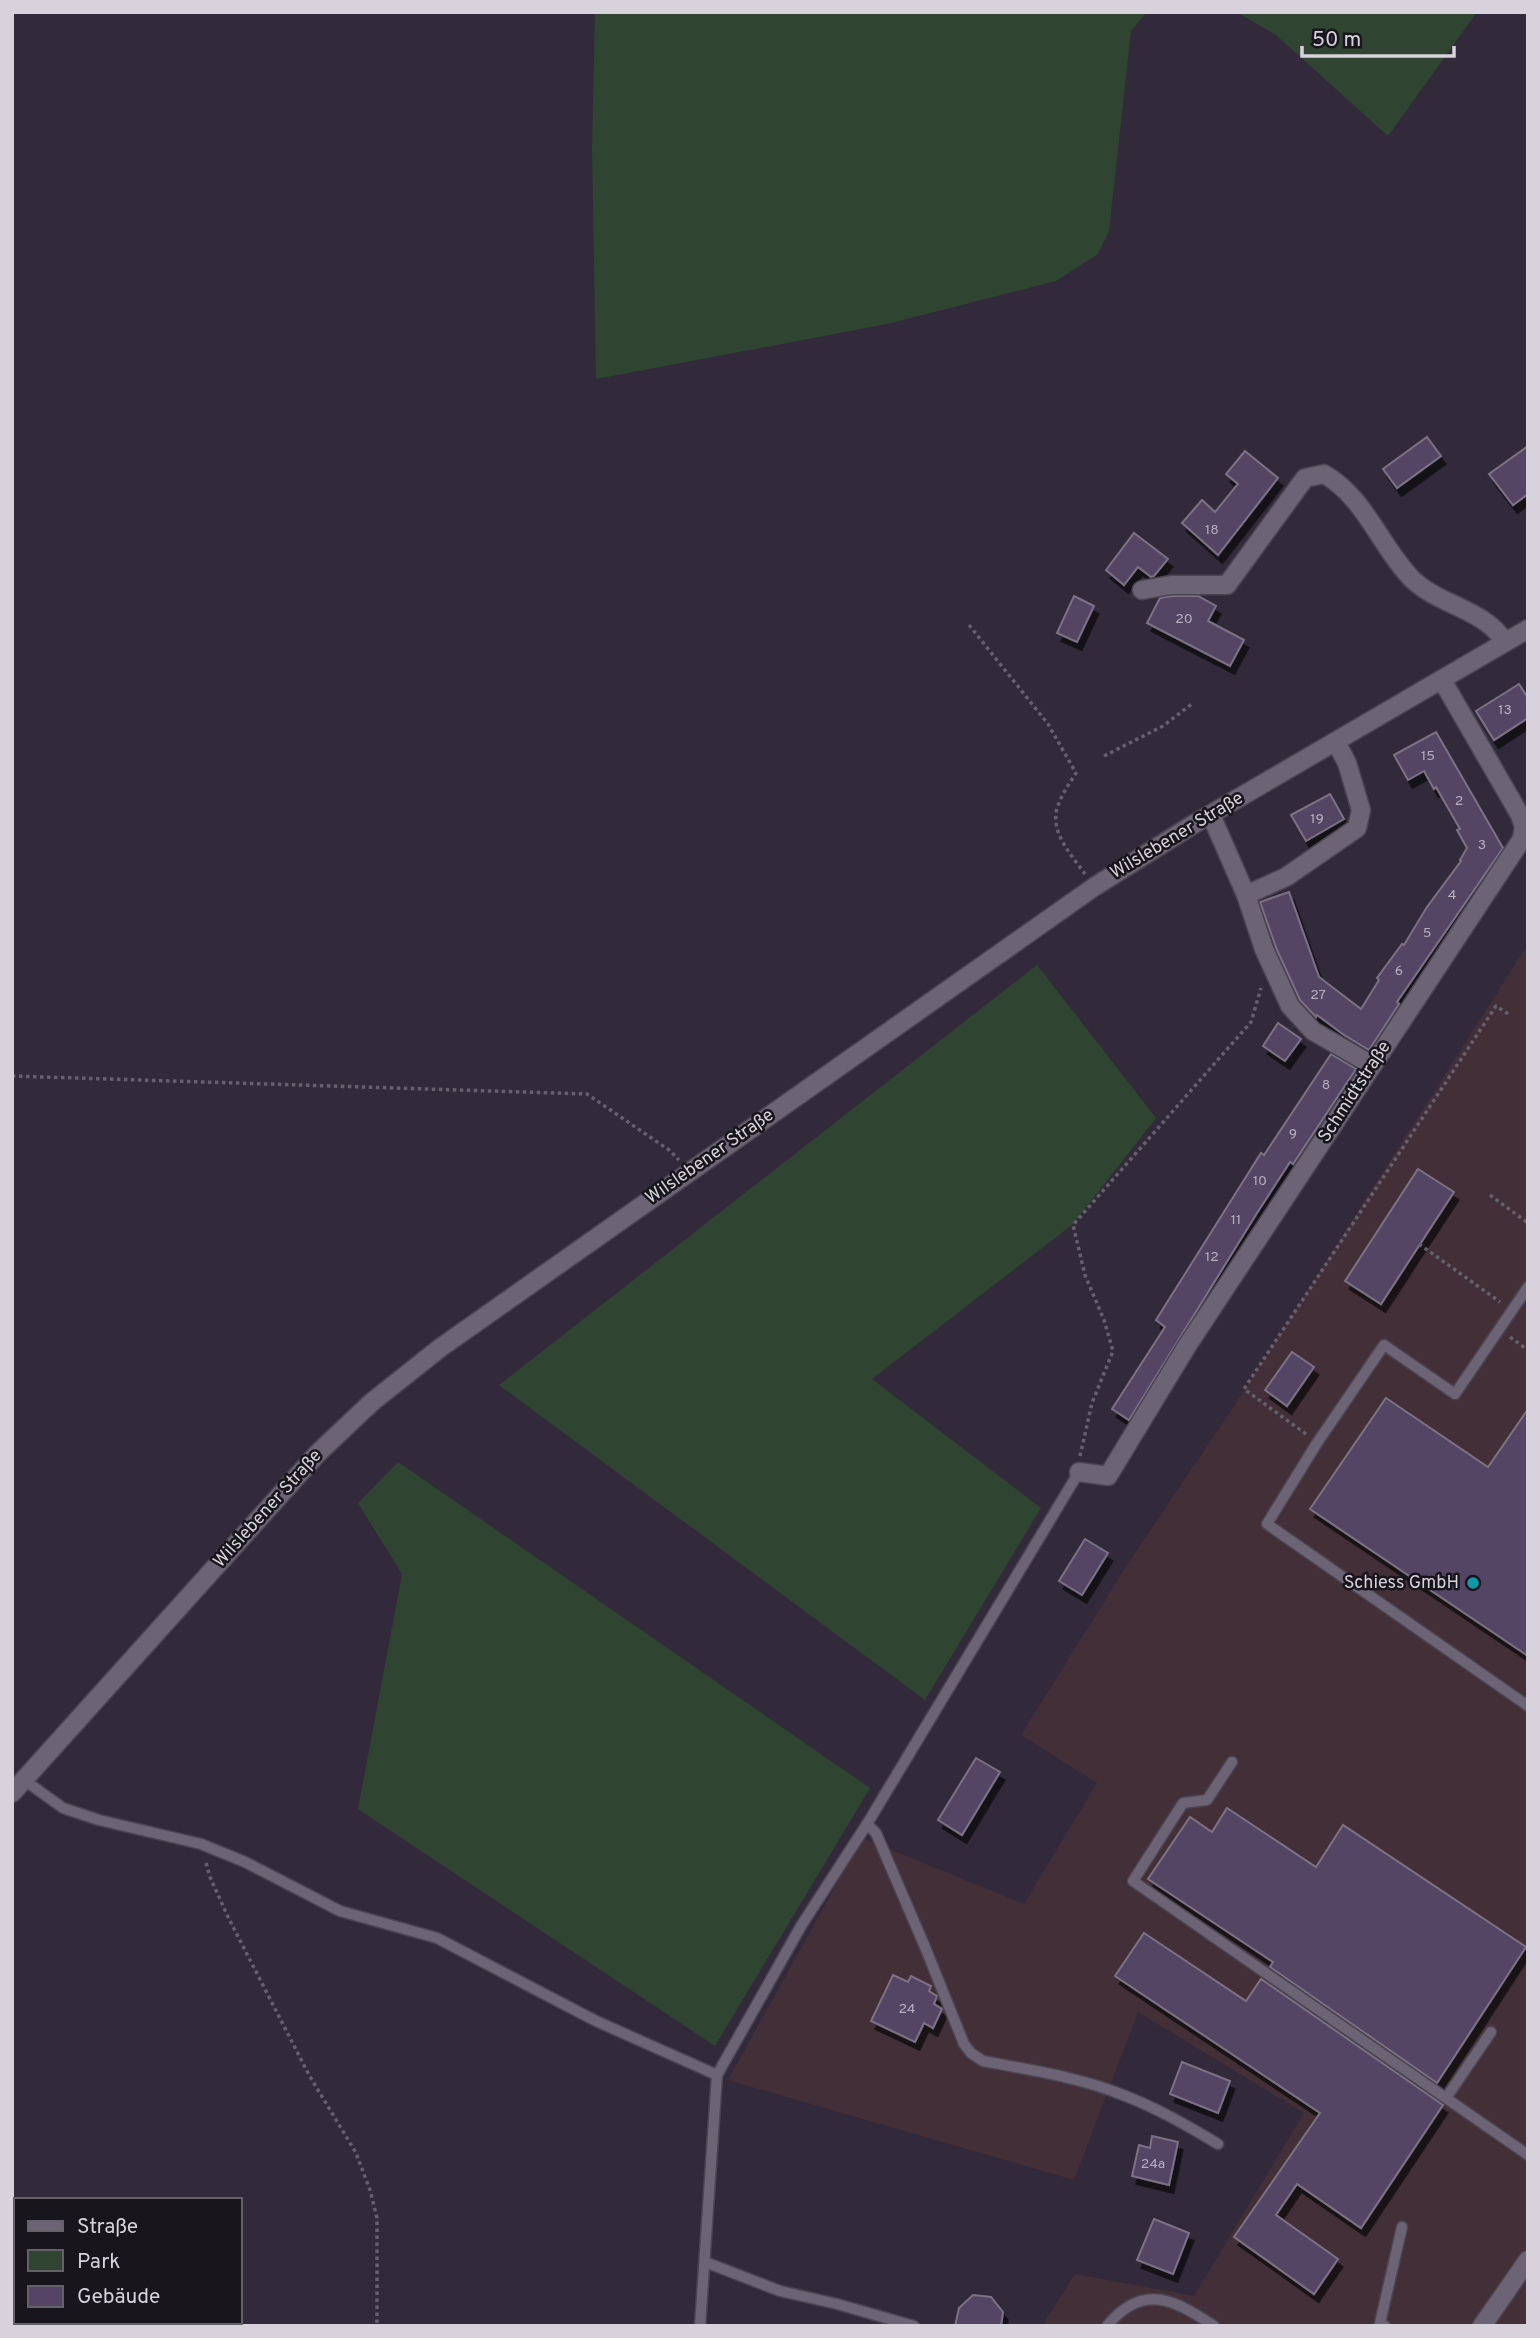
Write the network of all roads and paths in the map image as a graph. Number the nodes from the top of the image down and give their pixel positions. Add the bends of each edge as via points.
1 (1142, 590) dead end
2 (969, 625) dead end
3 (1528, 629) edge
4 (1505, 642) junction
5 (1442, 680) junction
6 (1193, 703) dead end
7 (1336, 742) junction
8 (1104, 756) dead end
9 (1211, 815) junction
10 (1094, 887) junction
11 (1246, 895) junction
12 (1261, 981) dead end
13 (1510, 1015) dead end
14 (1373, 1065) junction
15 (12, 1076) edge
16 (689, 1172) junction
17 (1490, 1195) dead end
18 (1528, 1223) edge
19 (1419, 1244) dead end
20 (1528, 1287) edge
21 (1511, 1311) junction
22 (1499, 1329) junction
23 (1528, 1350) edge
24 (1317, 1443) junction
25 (1079, 1472) junction
26 (1528, 1706) edge
27 (1232, 1762) dead end
28 (18, 1786) edge
29 (867, 1825) junction
30 (201, 1844) junction
31 (1491, 2032) dead end
32 (717, 2075) junction
33 (1446, 2098) junction
34 (1219, 2144) dead end
35 (1528, 2155) edge
36 (1402, 2227) dead end
37 (1528, 2260) edge
38 (705, 2262) junction
39 (1381, 2325) edge
40 (377, 2326) edge
41 (700, 2326) edge
42 (914, 2326) edge
43 (1107, 2326) edge
44 (1214, 2326) edge
45 (1482, 2326) edge

1 - 4 street via 1227,584 1305,478 1324,474 1341,483 1353,497 1415,581 1483,619
2 - 10 path via 1048,724 1076,773 1058,804 1055,820 1063,844
3 - 4 street, Wilslebener Straße
4 - 5 street, Wilslebener Straße
5 - 7 street, Wilslebener Straße
5 - 14 street, Schmidtstraße via 1520,815 1522,839
6 - 8 path via 1163,726
7 - 9 street, Wilslebener Straße
7 - 11 street via 1362,810 1357,828 1286,877
9 - 10 street, Wilslebener Straße
9 - 11 street
10 - 16 street, Wilslebener Straße
11 - 14 street via 1290,1006 1313,1031
12 - 25 path via 1251,1022 1073,1225 1085,1275 1113,1351 1092,1404 1080,1448
13 - 24 path via 1496,1006 1244,1390
14 - 25 street, Schmidtstraße via 1187,1346 1108,1476
15 - 16 path via 587,1094 669,1150
16 - 28 street, Wilslebener Straße via 440,1348 372,1402 292,1481
17 - 18 path
19 - 21 path
20 - 21 lane
21 - 22 lane
22 - 23 path
22 - 24 lane via 1455,1394 1384,1345
24 - 26 lane via 1267,1524
25 - 29 lane
27 - 33 lane via 1206,1800 1183,1803 1133,1881
28 - 30 lane via 99,1821
29 - 32 lane via 801,1926
29 - 34 lane via 876,1833 971,2053 983,2061 1122,2094
30 - 32 lane via 340,1911 438,1938 596,2021
30 - 40 path via 209,1877 228,1917 309,2075 356,2153 370,2190 377,2218
31 - 33 lane
32 - 38 lane
33 - 35 lane
36 - 39 lane
37 - 45 street
38 - 41 lane
38 - 42 lane via 780,2291
43 - 44 lane via 1136,2302 1158,2297 1187,2307

